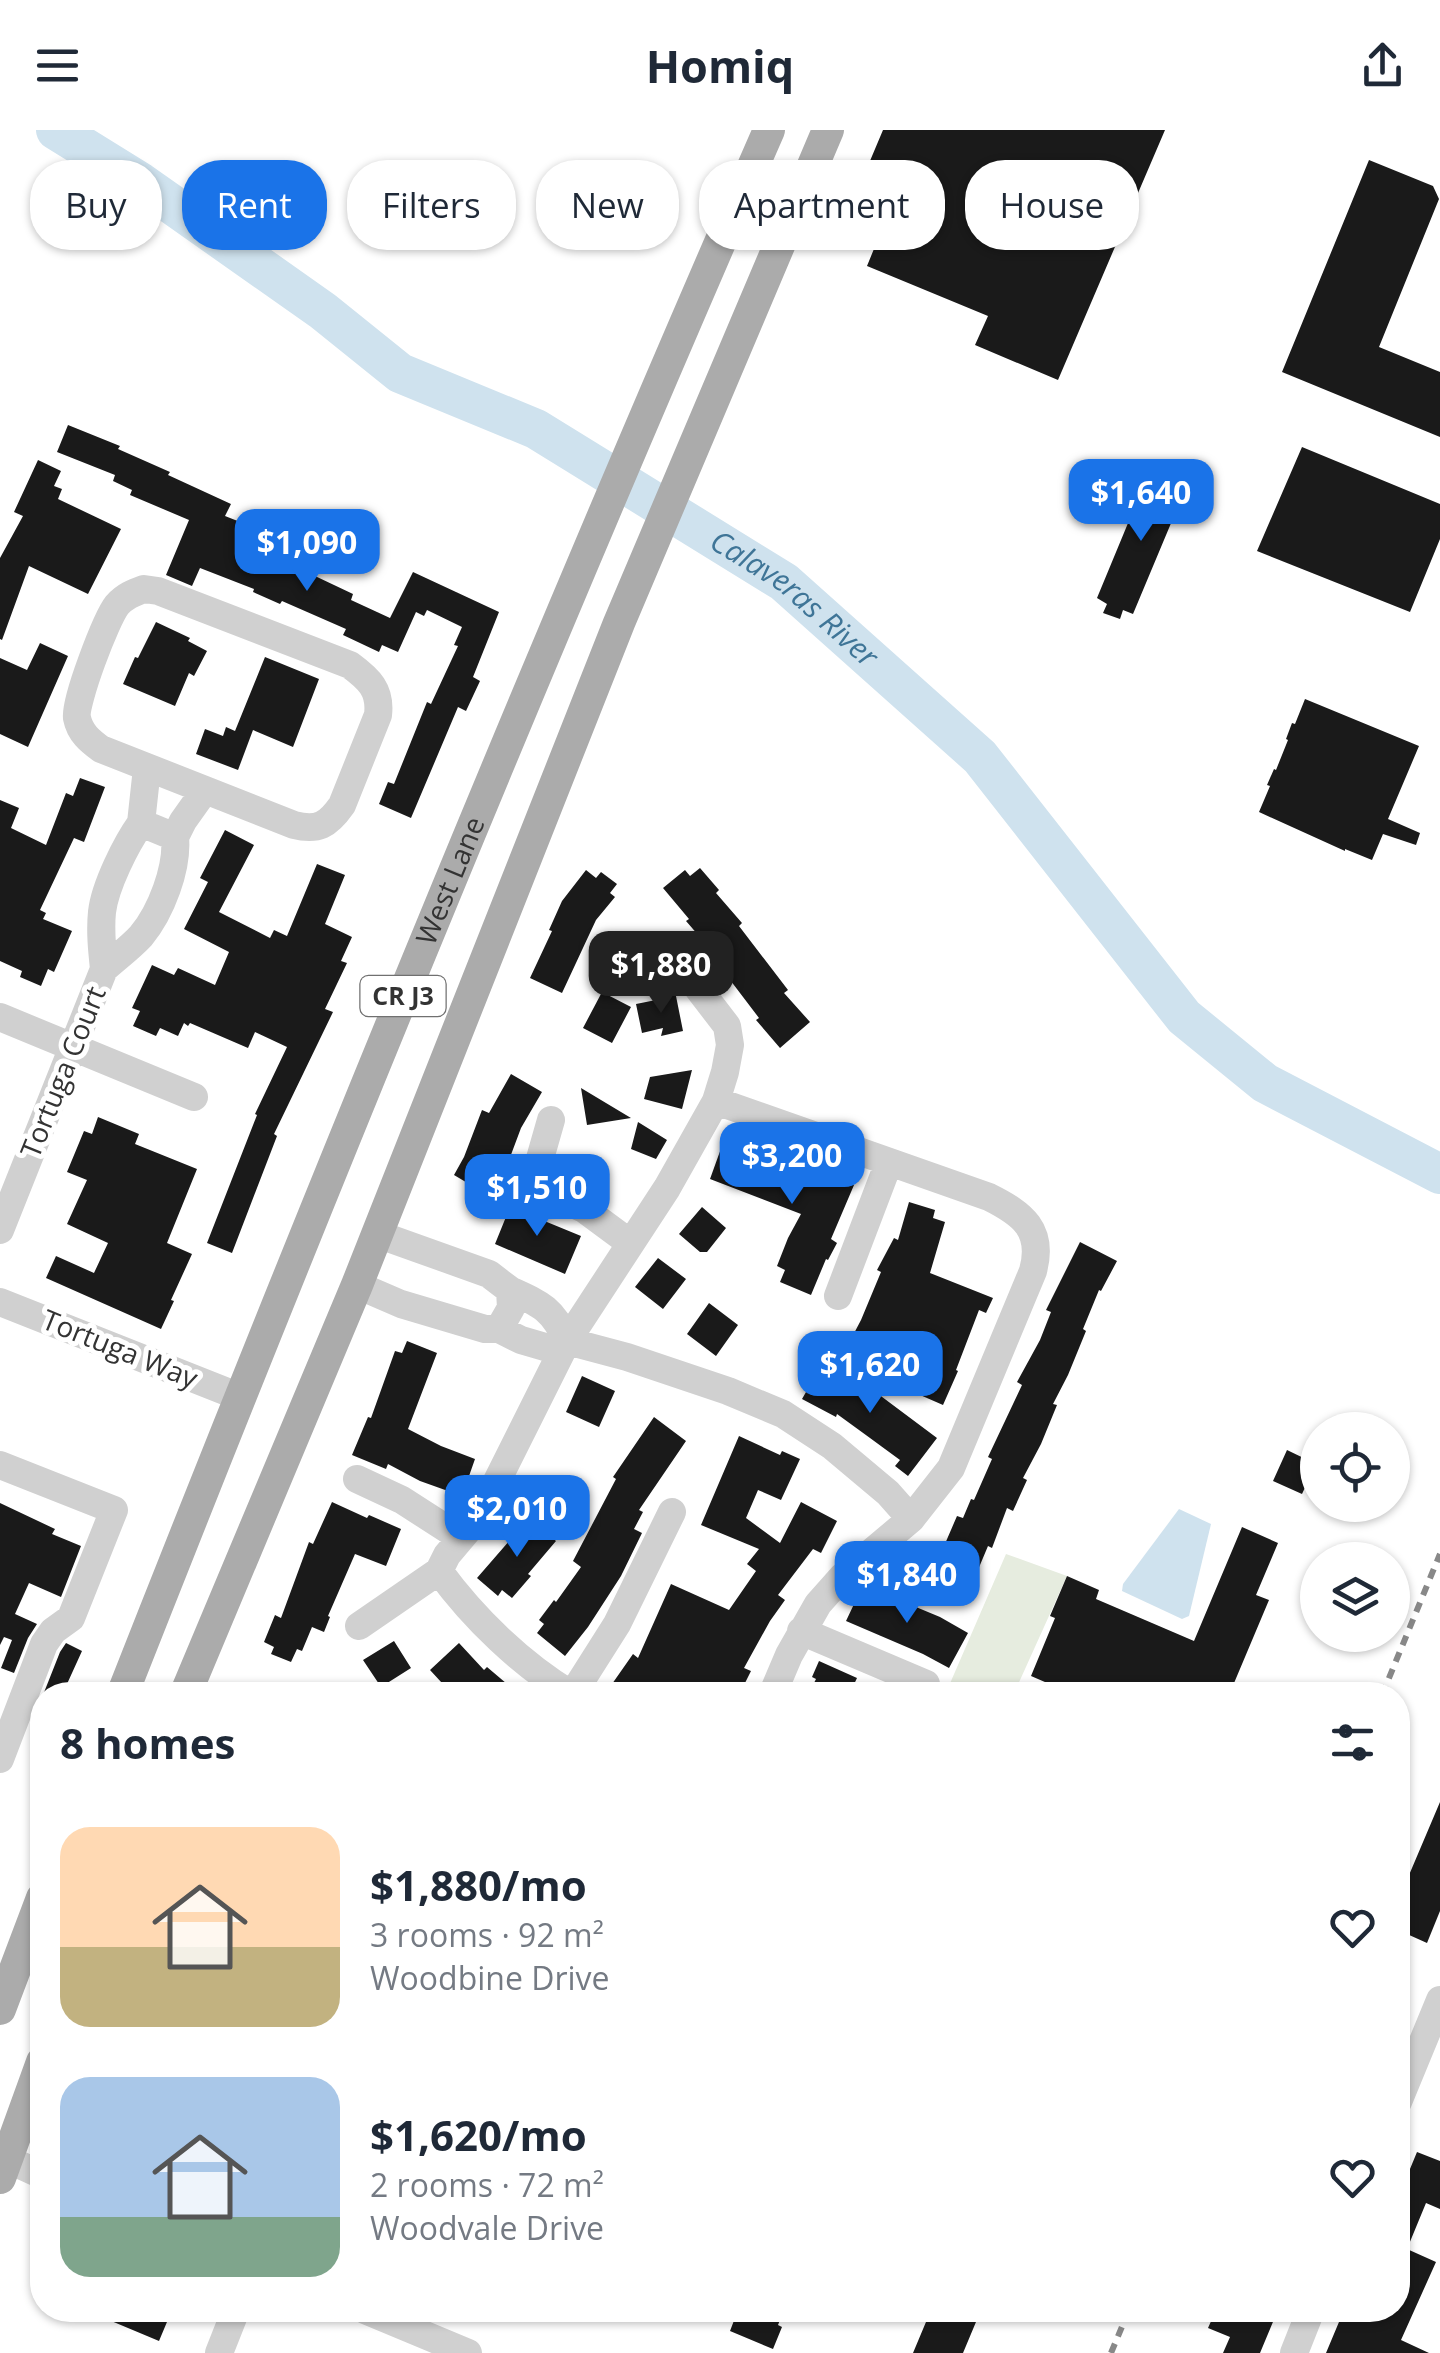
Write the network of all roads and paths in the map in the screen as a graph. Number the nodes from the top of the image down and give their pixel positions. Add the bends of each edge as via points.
1 (770, 130) edge
2 (824, 136) edge
3 (147, 768) junction
4 (205, 790) junction
5 (142, 823) junction
6 (176, 837) junction
7 (648, 946) dead end
8 (104, 969) junction
9 (0, 1017) edge
10 (74, 1047) junction
11 (194, 1096) dead end
12 (716, 1101) junction
13 (551, 1120) dead end
14 (889, 1162) junction
15 (0, 1230) edge
16 (377, 1234) junction
17 (630, 1243) junction
18 (356, 1284) junction
19 (510, 1290) junction
20 (838, 1296) dead end
21 (0, 1302) edge
22 (500, 1330) junction
23 (567, 1342) junction
24 (240, 1397) junction
25 (0, 1464) edge
26 (357, 1479) dead end
27 (672, 1512) dead end
28 (911, 1519) junction
29 (462, 1538) junction
30 (439, 1572) junction
31 (359, 1626) dead end
32 (801, 1631) junction
33 (127, 1682) edge
34 (191, 1682) edge
35 (536, 1682) edge
36 (580, 1682) edge
37 (778, 1682) edge
38 (921, 1682) edge
39 (0, 1759) edge
40 (30, 1930) edge
41 (1440, 2000) edge
42 (0, 2010) edge
43 (1410, 2073) edge
44 (30, 2093) edge
45 (2, 2164) edge
46 (30, 2172) edge
47 (231, 2322) edge
48 (393, 2322) edge
49 (1306, 2322) edge
50 (219, 2353) edge
51 (468, 2353) edge
52 (1294, 2353) edge

1 - 24 main road, West Lane / CR J3 via 446,890
2 - 16 main road, CR J3 via 619,623
3 - 4 street
3 - 4 street via 91,742 76,714 112,613 129,594 158,591 350,665 376,689 378,716 342,805 321,826 294,824
3 - 5 street
4 - 6 street
5 - 6 street
5 - 8 street, Tortuga Court via 102,906
6 - 8 street, Tortuga Court via 175,866 153,919
7 - 12 street via 684,970 727,1026 730,1045
8 - 10 street, Tortuga Court
9 - 10 street
10 - 11 street
10 - 15 street, Tortuga Court
12 - 14 street
12 - 17 street
13 - 17 street via 539,1183
14 - 20 street
14 - 28 street via 1015,1210 1032,1230 1038,1251 950,1468
16 - 18 main road, CR J3
16 - 19 street via 488,1274
17 - 23 street
18 - 22 street via 401,1304
18 - 34 main road, CR J3
19 - 22 street via 511,1308
19 - 23 street via 558,1319
21 - 24 street, Tortuga Way
22 - 23 street via 545,1347
23 - 28 street via 783,1414 832,1446
23 - 29 street via 494,1491
24 - 33 main road, West Lane / CR J3
25 - 39 street via 114,1510 71,1618 44,1644
26 - 29 street
27 - 36 street
28 - 32 street via 842,1577
29 - 30 street
30 - 31 street
30 - 35 street
32 - 37 street
32 - 38 street
40 - 42 main road
41 - 43 street
44 - 45 main road
45 - 46 street
47 - 50 street
48 - 51 street
49 - 52 street

